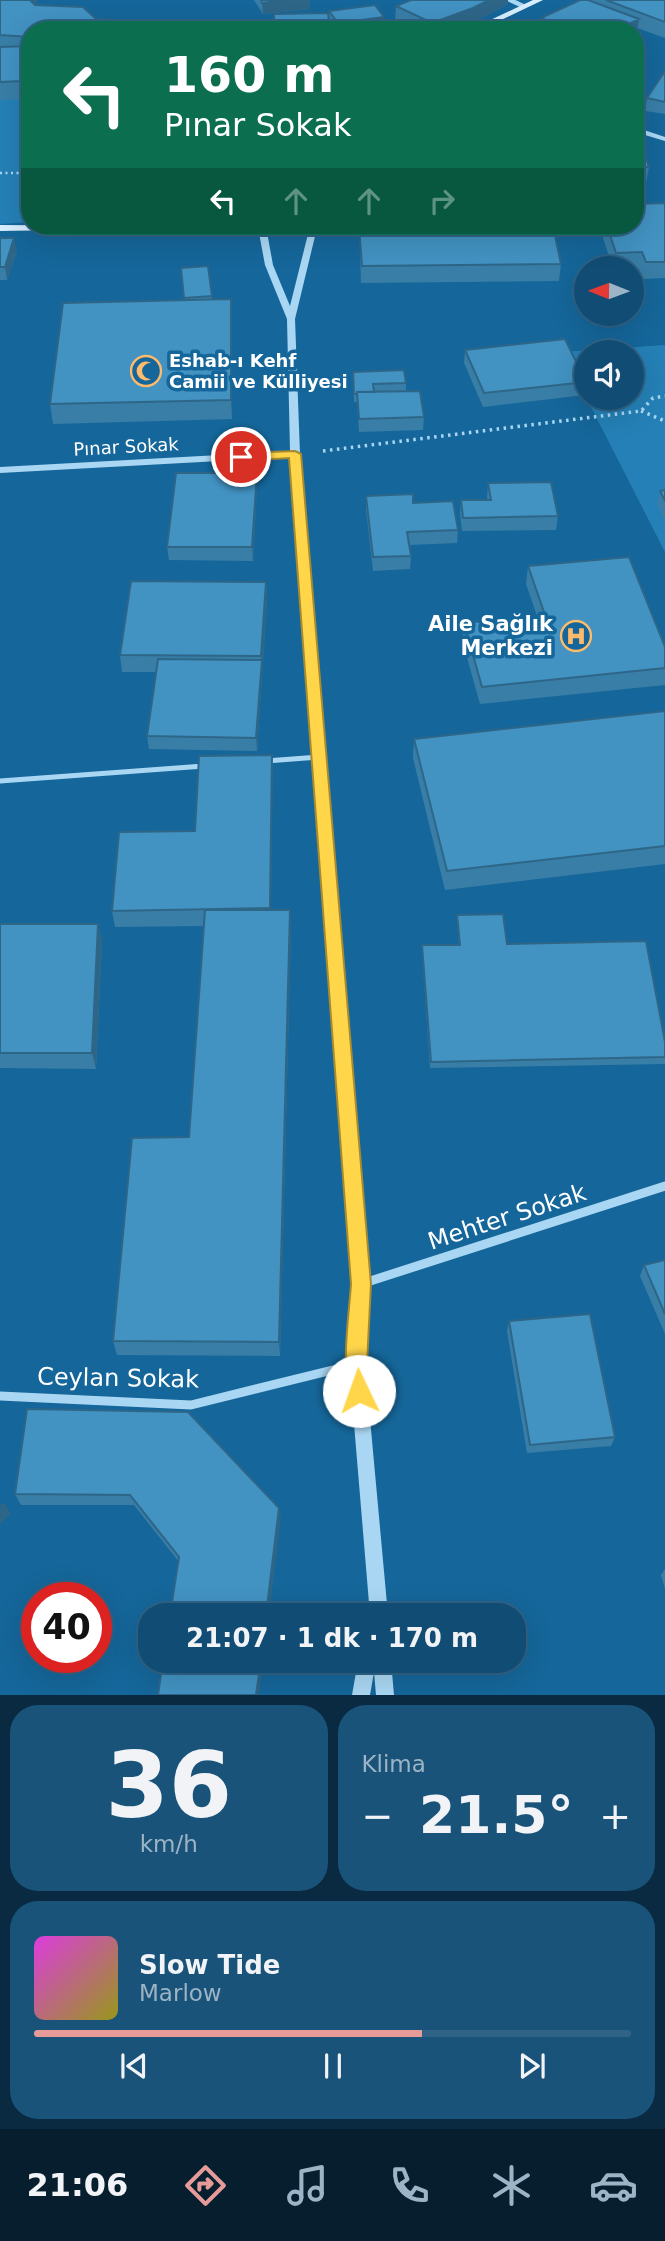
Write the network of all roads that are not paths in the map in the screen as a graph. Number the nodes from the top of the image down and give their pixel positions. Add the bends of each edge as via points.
1 (510, 0) edge
2 (539, 0) edge
3 (523, 6) junction
4 (495, 21) edge
5 (644, 132) edge
6 (665, 139) edge
7 (0, 228) edge
8 (21, 228) edge
9 (264, 235) edge
10 (313, 235) edge
11 (291, 319) junction
12 (295, 454) junction
13 (0, 470) edge
14 (319, 757) junction
15 (265, 761) edge
16 (211, 766) edge
17 (0, 781) edge
18 (665, 1186) edge
19 (361, 1284) junction
20 (357, 1364) junction
21 (0, 1396) edge
22 (376, 1603) edge
23 (365, 1673) edge
24 (384, 1673) edge
25 (361, 1695) edge
26 (386, 1695) edge

1 - 3 street
2 - 3 main road
3 - 4 main road
5 - 6 street
7 - 8 main road
9 - 11 street via 269,265
10 - 11 street
11 - 12 street
12 - 13 street, Pınar Sokak
12 - 14 street
14 - 15 lane
14 - 19 street
16 - 17 lane
18 - 19 street, Mehter Sokak
19 - 20 street
20 - 21 street, Ceylan Sokak via 191,1405
20 - 22 street
23 - 25 street
24 - 26 street

